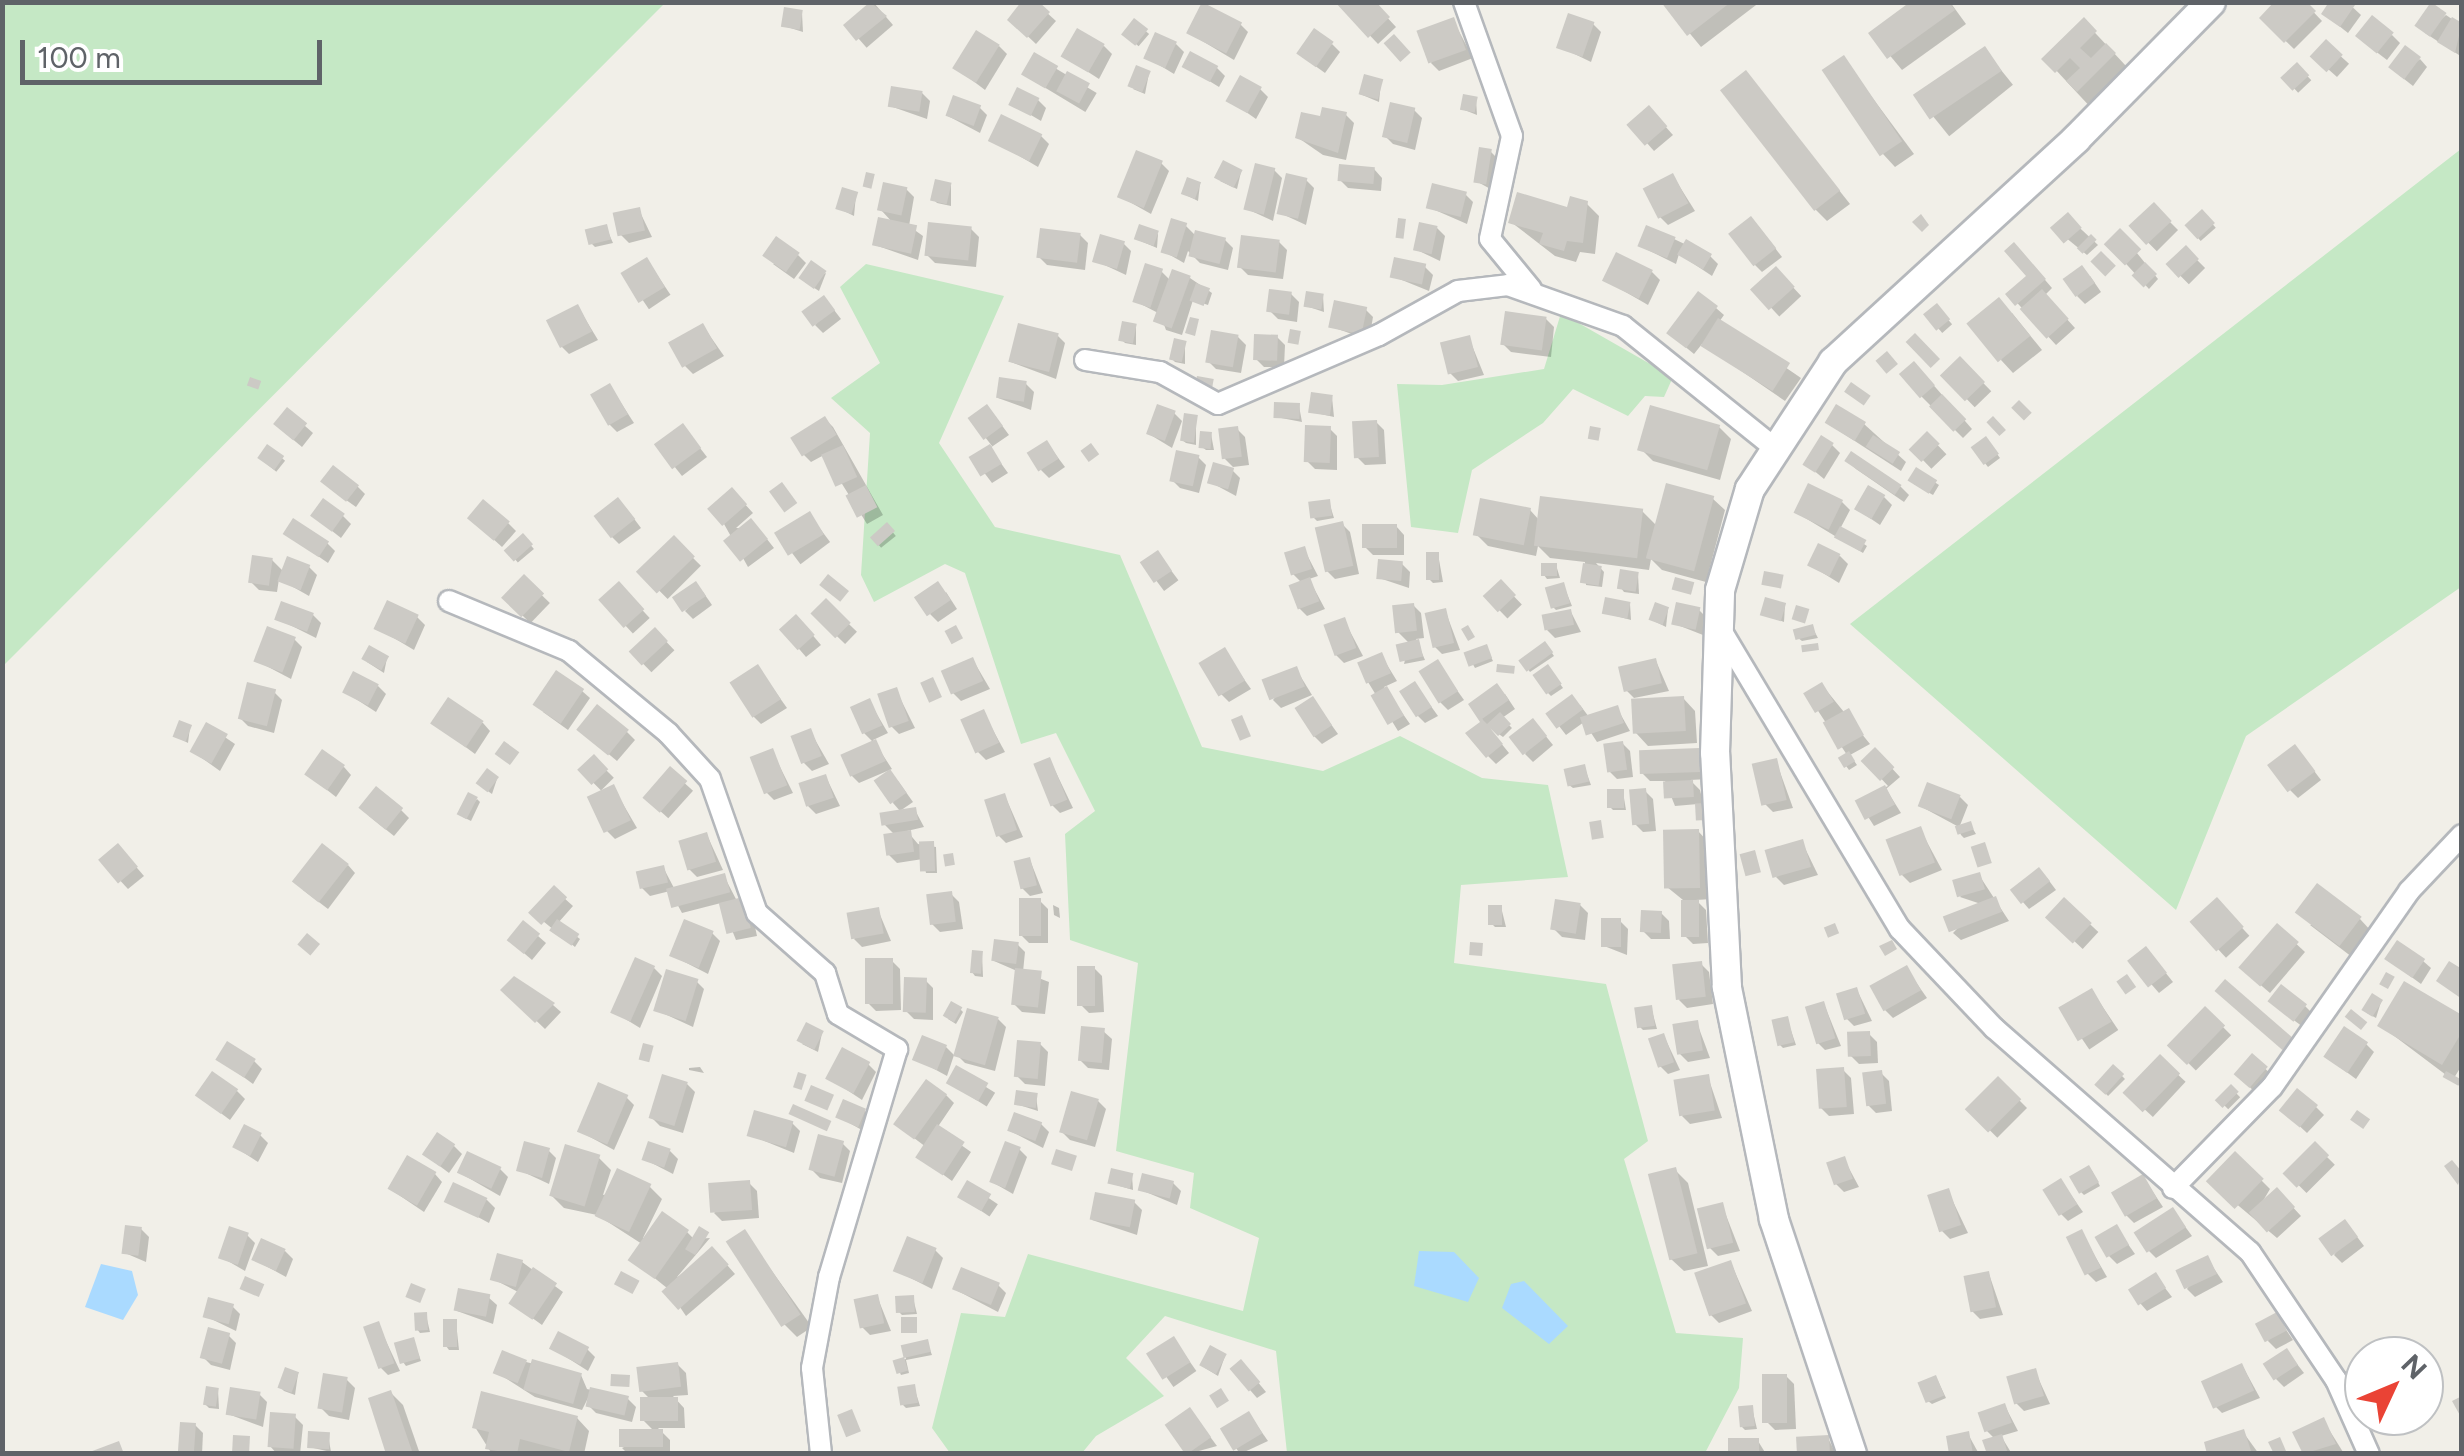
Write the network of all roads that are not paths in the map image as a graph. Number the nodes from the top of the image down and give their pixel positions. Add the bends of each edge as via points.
1 (1464, 2) edge
2 (2211, 2) edge
3 (1531, 289) junction
4 (1085, 360) dead end
5 (1772, 446) junction
6 (449, 600) dead end
7 (1718, 625) junction
8 (2462, 835) edge
9 (2173, 1188) junction
10 (821, 1454) edge
11 (1852, 1454) edge
12 (2369, 1454) edge

1 - 3 street via 1512,136 1490,239
2 - 5 main road via 2076,139 1869,322
3 - 4 street via 1458,292 1379,335 1218,404 1160,372
3 - 5 street via 1623,326
5 - 7 main road via 1734,534
6 - 10 street via 568,651 668,733 710,779 757,913 825,973 838,1014 897,1050 828,1277 812,1368
7 - 9 street via 1900,928 1994,1028
7 - 11 main road via 1714,753 1727,987 1774,1220
8 - 9 street via 2408,890 2272,1086
9 - 12 street via 2250,1252 2283,1294 2336,1380

